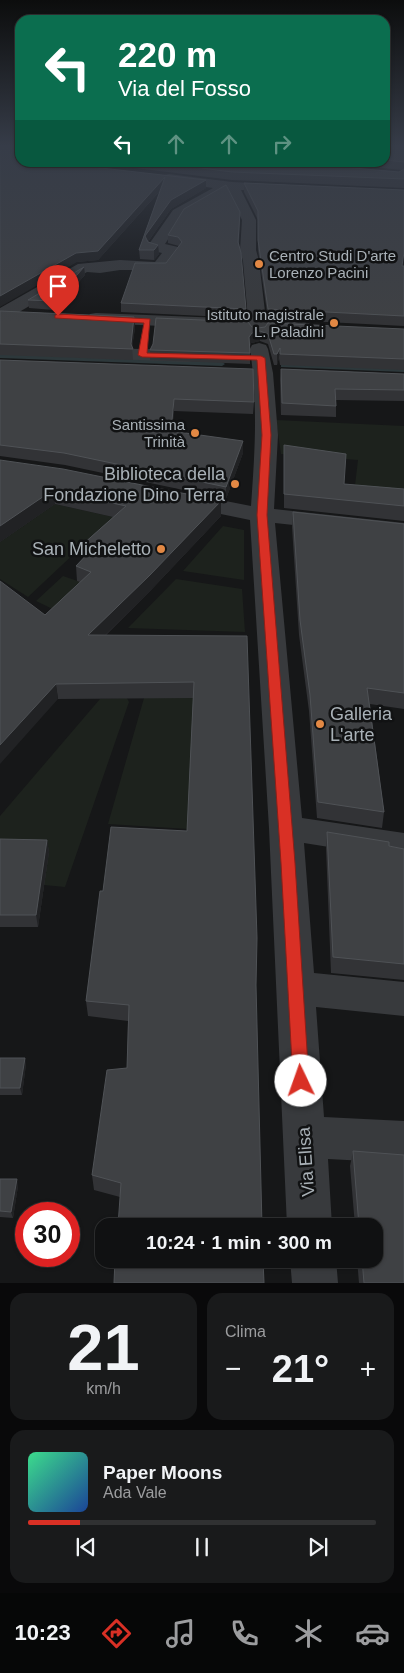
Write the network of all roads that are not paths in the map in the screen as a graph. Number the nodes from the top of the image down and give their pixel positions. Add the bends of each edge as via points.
1 (195, 204) edge
2 (240, 204) edge
3 (2, 314) edge
4 (32, 315) edge
5 (80, 318) edge
6 (148, 321) junction
7 (316, 328) edge
8 (142, 355) junction
9 (261, 355) junction
10 (168, 496) edge
11 (262, 515) junction
12 (404, 530) edge
13 (286, 828) junction
14 (404, 846) edge
15 (297, 988) junction
16 (404, 999) edge
17 (304, 1137) junction
18 (404, 1142) edge
19 (309, 1218) edge
20 (314, 1268) edge
21 (315, 1283) edge

1 - 3 street via 178,213 155,247 172,250 159,267 120,265 84,268
2 - 9 street, Via Elisa via 249,220 248,250 252,261
3 - 4 street
5 - 6 street
6 - 8 street
6 - 9 street
7 - 9 street
8 - 8 street via 198,364 77,360
9 - 11 street, Via Elisa via 267,435
10 - 11 street
11 - 12 street
11 - 13 street, Via Elisa
13 - 14 street
13 - 15 street, Via Elisa
15 - 16 street
15 - 17 street, Via Elisa
17 - 18 street
17 - 19 street, Via Elisa
20 - 21 street

